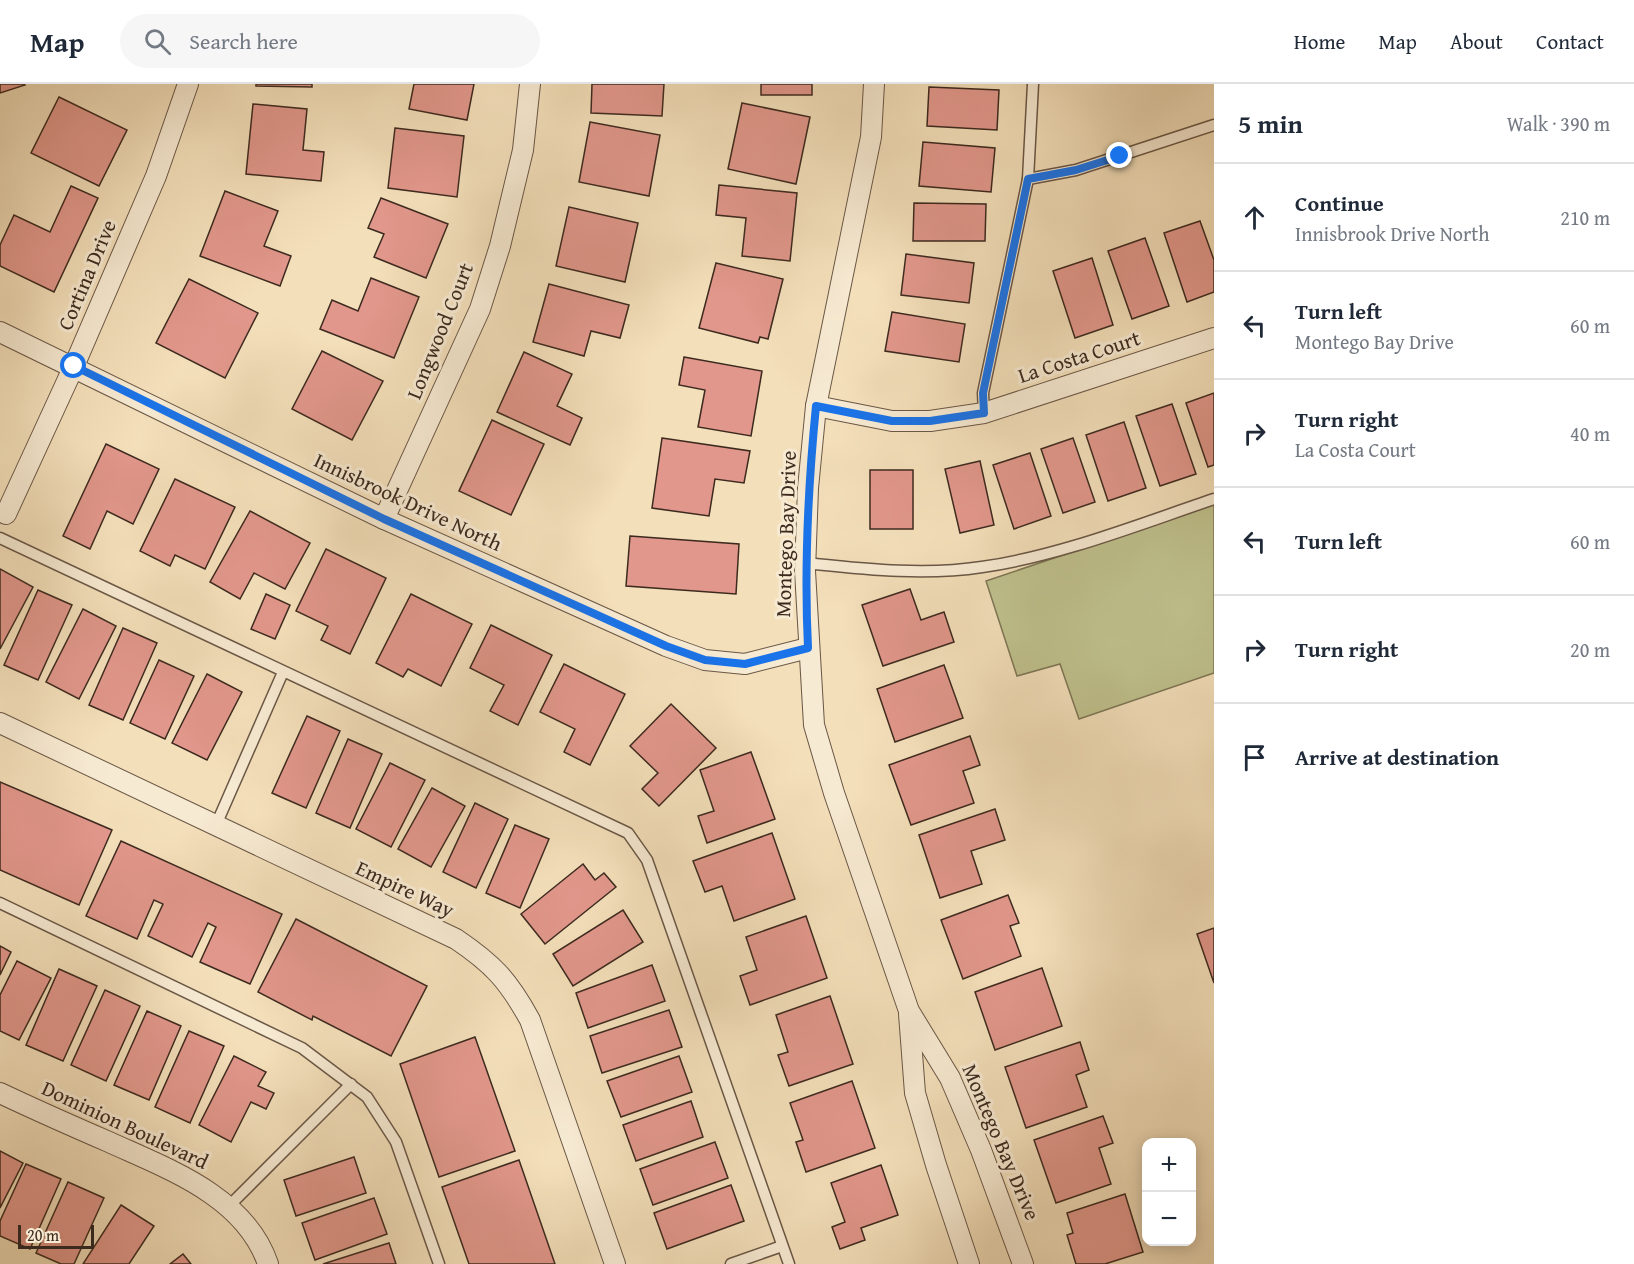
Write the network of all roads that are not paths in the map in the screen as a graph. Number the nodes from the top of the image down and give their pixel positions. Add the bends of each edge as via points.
1 (188, 84) edge
2 (530, 84) edge
3 (874, 84) edge
4 (1033, 84) edge
5 (1214, 125) edge
6 (1028, 179) junction
7 (0, 332) edge
8 (1214, 338) edge
9 (74, 366) junction
10 (816, 406) junction
11 (984, 413) junction
12 (1214, 499) edge
13 (6, 514) dead end
14 (384, 519) junction
15 (0, 538) edge
16 (805, 563) junction
17 (808, 648) junction
18 (283, 672) junction
19 (0, 723) edge
20 (216, 825) junction
21 (0, 903) edge
22 (909, 1011) junction
23 (351, 1084) junction
24 (0, 1093) edge
25 (228, 1207) junction
26 (782, 1246) junction
27 (268, 1264) edge
28 (439, 1264) edge
29 (615, 1264) edge
30 (731, 1264) edge
31 (789, 1264) edge
32 (969, 1264) edge
33 (1023, 1264) edge

1 - 9 street, Cortina Drive via 156,176
2 - 14 street, Longwood Court via 523,150 480,309
3 - 10 street, Montego Bay Drive via 871,137
4 - 6 lane
5 - 6 lane via 1076,170
6 - 11 lane via 983,393
7 - 9 street, Innisbrook Drive North
8 - 11 street, La Costa Court
9 - 13 street, Cortina Drive
9 - 14 street, Innisbrook Drive North
10 - 11 street, La Costa Court via 892,421 930,421
10 - 16 street, Montego Bay Drive
12 - 16 lane via 1126,529 981,568 877,571
14 - 17 street, Innisbrook Drive North via 705,660 745,664
15 - 18 lane
16 - 17 street, Montego Bay Drive
17 - 22 street, Montego Bay Drive via 814,725
18 - 20 lane
18 - 26 lane via 628,833 647,860
19 - 20 street, Empire Way
20 - 29 street, Empire Way via 456,939 510,984 530,1020
21 - 23 lane via 302,1048
22 - 32 street, Montego Bay Drive via 915,1093
22 - 33 street, Montego Bay Drive via 950,1078
23 - 25 lane
23 - 28 lane via 367,1097 396,1142
24 - 25 street, Dominion Boulevard via 177,1173
25 - 27 street, Dominion Boulevard via 250,1232
26 - 30 lane
26 - 31 lane

